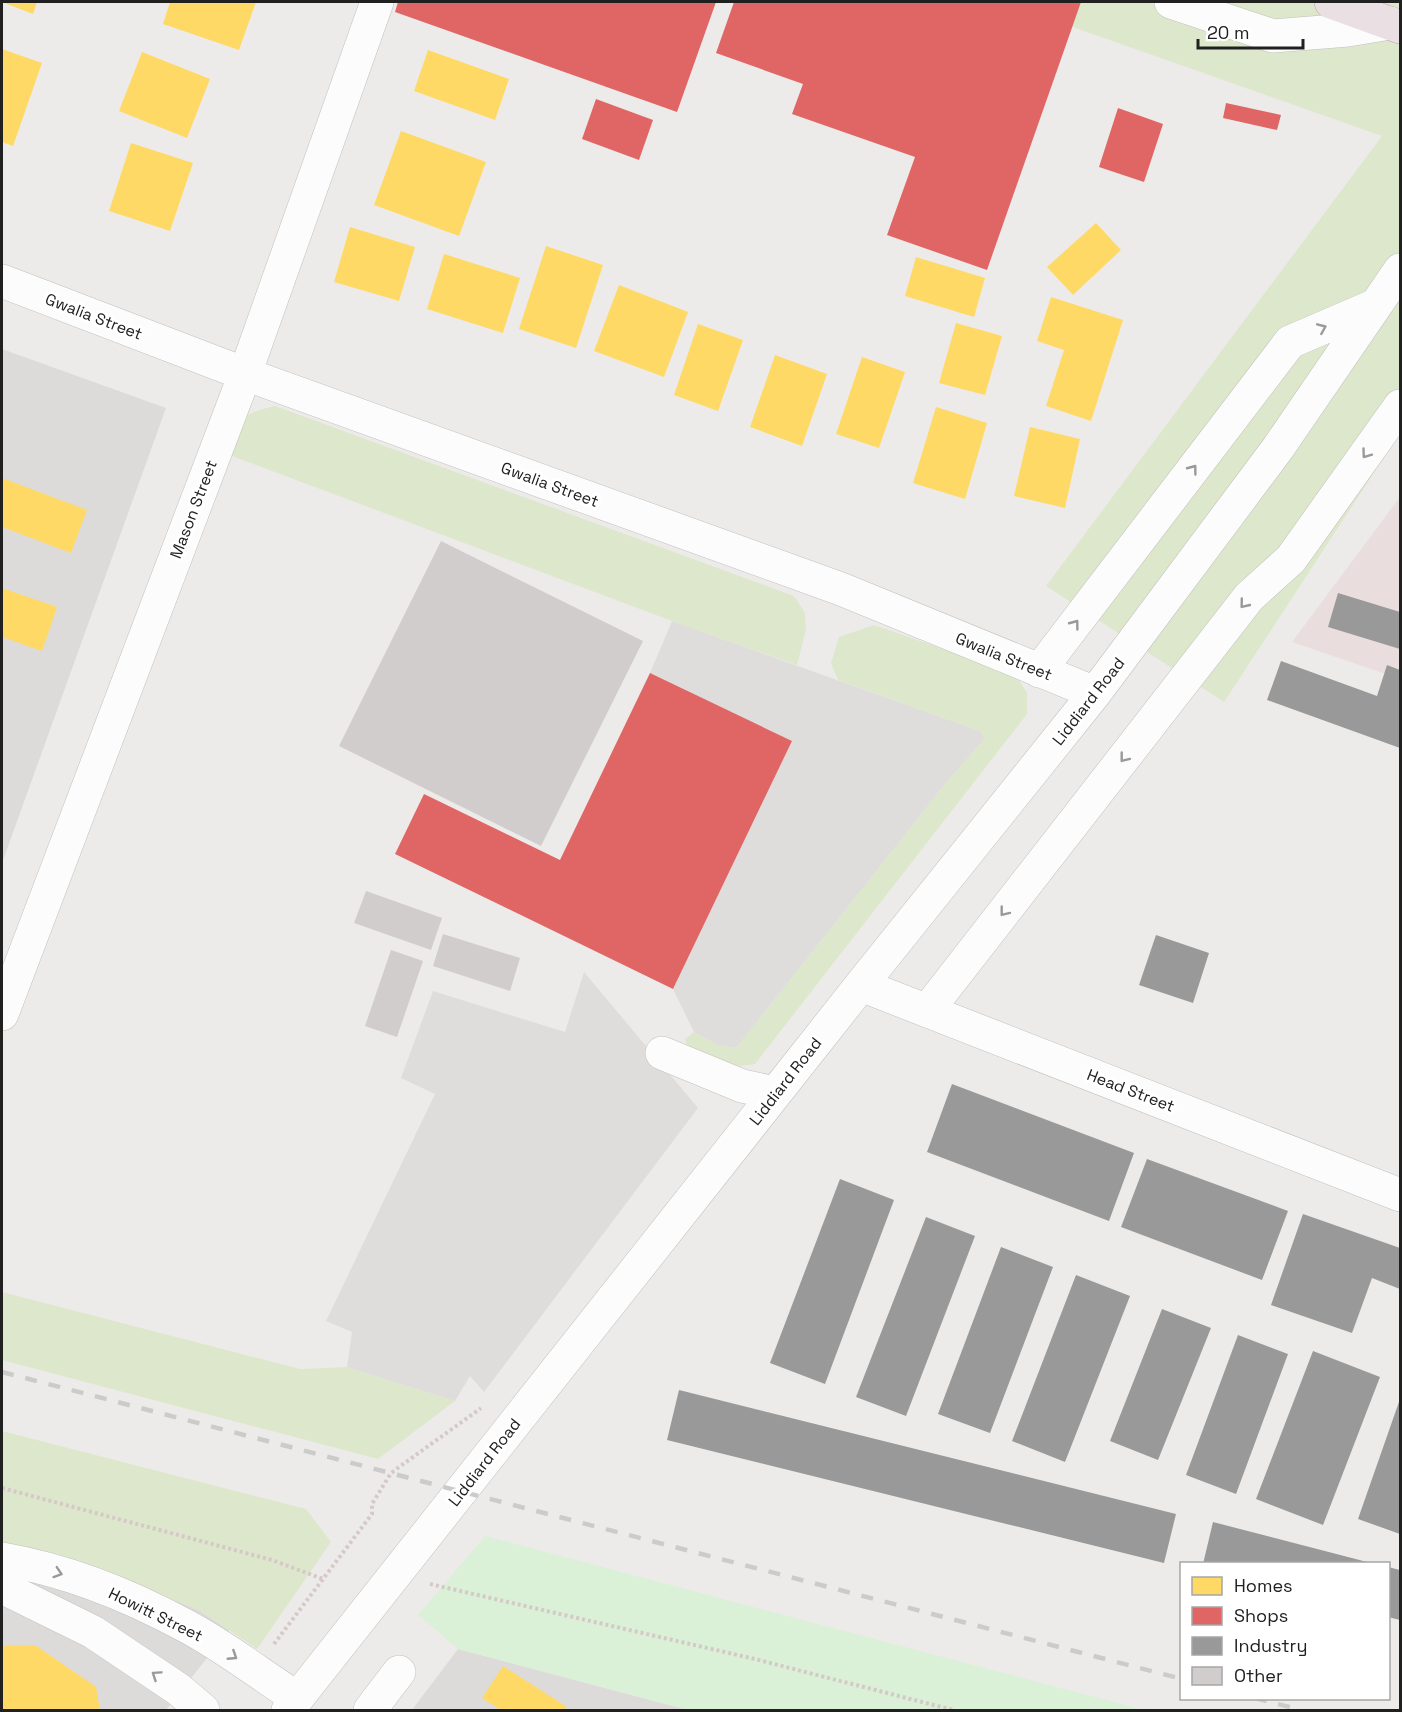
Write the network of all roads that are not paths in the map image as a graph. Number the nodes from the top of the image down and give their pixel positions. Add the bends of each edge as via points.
1 (377, 2) edge
2 (1171, 2) edge
3 (1330, 2) edge
4 (1395, 25) edge
5 (1401, 253) edge
6 (2, 281) edge
7 (1391, 295) edge
8 (245, 374) junction
9 (1401, 406) edge
10 (1040, 671) junction
11 (1095, 693) junction
12 (861, 985) junction
13 (927, 1011) junction
14 (2, 1014) edge
15 (662, 1053) dead end
16 (775, 1094) junction
17 (1401, 1195) edge
18 (2, 1559) edge
19 (2, 1587) edge
20 (399, 1672) dead end
21 (293, 1704) edge
22 (202, 1710) edge
23 (370, 1710) edge

1 - 8 street, Mason Street
2 - 4 street via 1273,36
3 - 4 highway
5 - 7 street, Liddiard Road
6 - 8 street, Gwalia Street
10 -> 7 street via 1290,342
7 - 11 street, Liddiard Road
8 - 10 street, Gwalia Street via 841,590
8 - 14 street, Mason Street
9 -> 13 street via 1291,560 1249,597
10 - 11 street, Gwalia Street
11 - 12 street, Liddiard Road
12 - 13 street, Head Street
12 - 16 street, Liddiard Road
13 - 17 street, Head Street
15 - 16 street via 742,1086
16 - 21 street, Liddiard Road
18 -> 21 street, Howitt Street via 32,1564 128,1596 188,1627 255,1670
22 -> 19 street via 178,1689 93,1632
20 - 23 street

